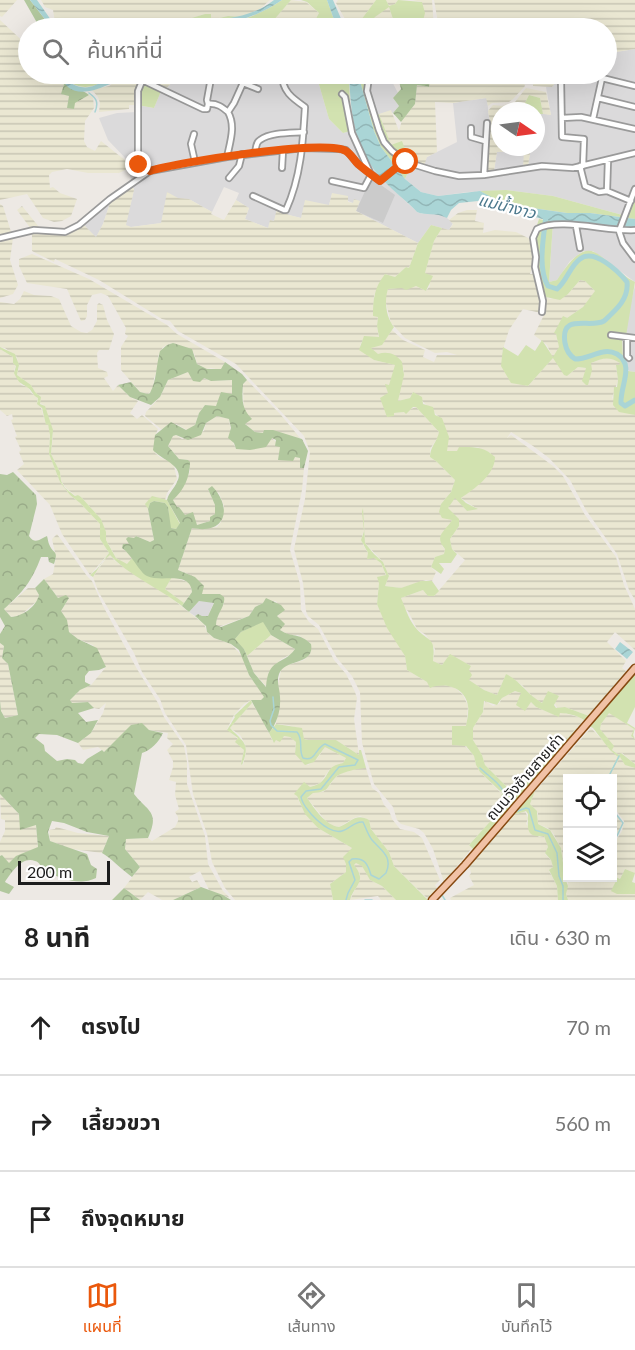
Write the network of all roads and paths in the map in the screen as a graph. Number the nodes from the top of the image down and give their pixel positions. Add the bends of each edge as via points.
1 (617, 82) edge
2 (141, 84) edge
3 (151, 84) edge
4 (210, 84) edge
5 (243, 84) edge
6 (246, 84) edge
7 (284, 84) edge
8 (368, 84) dead end
9 (561, 84) edge
10 (601, 84) edge
11 (635, 86) edge
12 (258, 89) dead end
13 (342, 94) dead end
14 (598, 98) junction
15 (208, 104) junction
16 (635, 108) edge
17 (228, 112) junction
18 (562, 118) junction
19 (593, 119) junction
20 (487, 123) dead end
21 (471, 128) dead end
22 (635, 129) edge
23 (304, 132) junction
24 (194, 134) dead end
25 (485, 141) junction
26 (303, 148) junction
27 (283, 150) junction
28 (255, 153) junction
29 (635, 153) edge
30 (242, 154) junction
31 (227, 157) junction
32 (608, 160) junction
33 (195, 162) junction
34 (404, 163) junction
35 (581, 166) junction
36 (282, 168) dead end
37 (150, 171) junction
38 (371, 175) junction
39 (484, 175) junction
40 (230, 178) dead end
41 (332, 181) dead end
42 (635, 189) edge
43 (607, 191) junction
44 (253, 196) dead end
45 (631, 201) junction
46 (576, 226) junction
47 (619, 230) junction
48 (635, 230) edge
49 (0, 238) edge
50 (580, 248) dead end
51 (635, 259) edge
52 (542, 312) dead end
53 (611, 335) dead end
54 (627, 337) junction
55 (635, 338) edge
56 (629, 358) dead end
57 (635, 668) edge
58 (432, 900) edge

1 - 11 street
2 - 37 street via 138,161
3 - 15 street via 204,109
4 - 15 street
5 - 17 street
6 - 12 street
7 - 23 street via 288,95 305,107
8 - 34 street via 380,135
9 - 18 street
10 - 14 street
13 - 38 street via 352,133
14 - 16 street
14 - 19 street
15 - 17 street
17 - 31 street via 232,130
18 - 19 street
18 - 35 street via 562,137 584,139
19 - 22 street
20 - 25 street
21 - 25 street via 471,137
23 - 26 street
23 - 28 street via 261,139
24 - 33 street via 191,144
25 - 39 street
26 - 27 street
26 - 38 street via 345,150
26 - 44 street via 286,210
27 - 28 street
27 - 36 street
28 - 30 street
29 - 32 street
30 - 31 street
30 - 40 street
31 - 33 street
32 - 35 street
32 - 43 street
33 - 37 street
34 - 38 street via 380,181
34 - 39 street via 459,176
35 - 39 street via 542,166
35 - 43 street via 585,186
37 - 49 street via 65,232 34,230
38 - 41 street via 364,188
42 - 45 street
43 - 45 street
45 - 47 street
46 - 47 street
46 - 50 street
46 - 52 street via 546,225 533,238
47 - 48 street
47 - 51 street
53 - 54 street
54 - 55 street
54 - 56 street
57 - 58 main road, ถนนวังซ้ายสายเก่า

